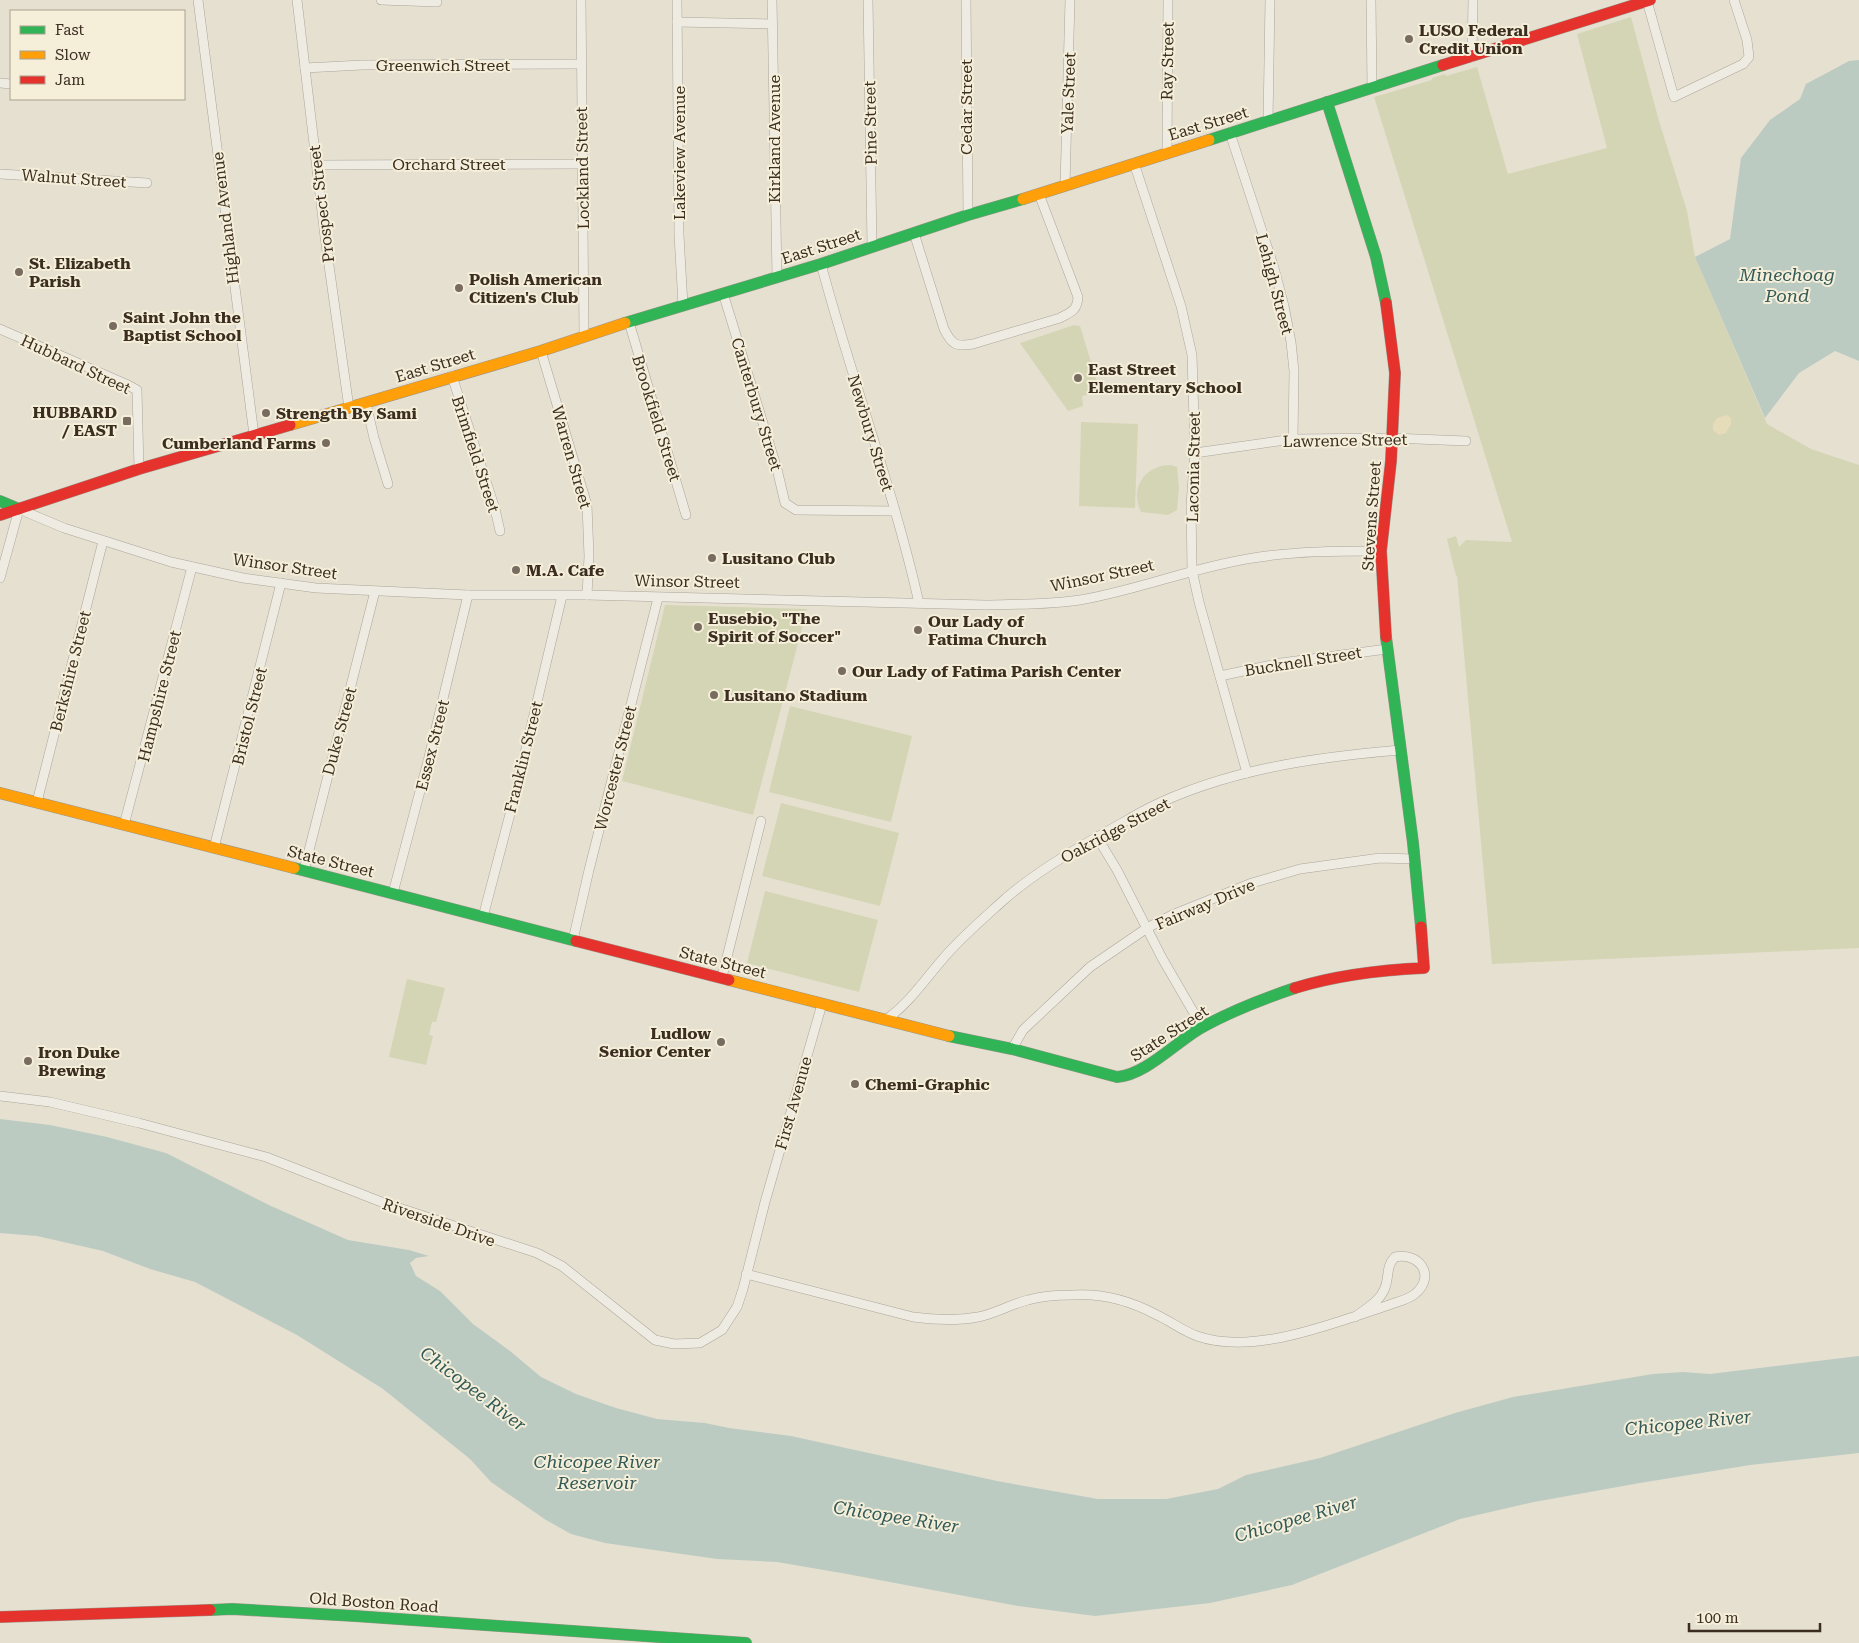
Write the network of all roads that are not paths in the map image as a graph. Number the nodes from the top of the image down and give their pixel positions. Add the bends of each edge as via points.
1 (198, 0) edge
2 (297, 0) edge
3 (381, 0) edge
4 (581, 0) edge
5 (677, 0) edge
6 (772, 0) edge
7 (868, 0) edge
8 (966, 0) edge
9 (1070, 0) edge
10 (1168, 0) edge
11 (1270, 0) edge
12 (1371, 0) edge
13 (1473, 0) edge
14 (1649, 0) edge
15 (1734, 0) edge
16 (437, 2) dead end
17 (677, 22) junction
18 (772, 24) junction
19 (1472, 57) junction
20 (581, 64) junction
21 (305, 68) junction
22 (1372, 87) junction
23 (1327, 102) junction
24 (1268, 122) junction
25 (1230, 133) junction
26 (1167, 153) junction
27 (1134, 163) junction
28 (582, 164) junction
29 (317, 165) junction
30 (0, 174) edge
31 (147, 184) dead end
32 (1065, 186) junction
33 (1039, 194) junction
34 (968, 215) junction
35 (914, 233) junction
36 (872, 246) junction
37 (821, 264) junction
38 (777, 277) junction
39 (723, 293) junction
40 (682, 306) junction
41 (629, 322) junction
42 (0, 329) edge
43 (584, 336) junction
44 (541, 351) junction
45 (452, 376) junction
46 (366, 403) junction
47 (349, 408) junction
48 (254, 435) junction
49 (1392, 438) junction
50 (1293, 439) junction
51 (1466, 441) dead end
52 (1195, 453) junction
53 (139, 469) junction
54 (388, 484) dead end
55 (0, 501) edge
56 (19, 509) junction
57 (895, 511) junction
58 (0, 515) edge
59 (686, 515) dead end
60 (500, 532) dead end
61 (103, 540) junction
62 (1381, 550) junction
63 (192, 567) junction
64 (1192, 570) junction
65 (0, 578) edge
66 (281, 583) junction
67 (375, 591) junction
68 (468, 595) junction
69 (587, 595) junction
70 (562, 596) junction
71 (658, 598) junction
72 (919, 603) junction
73 (1387, 649) junction
74 (1220, 676) junction
75 (1400, 750) junction
76 (1247, 773) junction
77 (0, 793) edge
78 (37, 802) junction
79 (761, 821) dead end
80 (124, 825) junction
81 (1097, 837) junction
82 (214, 848) junction
83 (1414, 859) junction
84 (304, 870) junction
85 (393, 894) junction
86 (482, 917) junction
87 (1147, 928) junction
88 (573, 940) junction
89 (1424, 968) joint
90 (722, 977) junction
91 (822, 1004) junction
92 (888, 1019) junction
93 (1202, 1027) junction
94 (1012, 1049) junction
95 (0, 1096) edge
96 (765, 1202) joint
97 (746, 1274) junction
98 (1355, 1317) junction
99 (0, 1617) edge
100 (746, 1643) edge

1 - 48 street, Highland Avenue
2 - 21 street, Prospect Street
3 - 16 street
4 - 20 street, Lockland Street
5 - 17 street, Lakeview Avenue
6 - 18 street, Kirkland Avenue
7 - 36 street, Pine Street
8 - 34 street, Cedar Street
9 - 32 street, Yale Street
10 - 26 street, Ray Street
11 - 24 street
12 - 22 street
13 - 19 street
14 - 15 street via 1674,97 1743,64 1749,57
14 - 19 street, East Street
17 - 18 street
17 - 40 street, Lakeview Avenue
18 - 38 street, Kirkland Avenue
19 - 22 street, East Street
20 - 21 street, Greenwich Street
20 - 28 street, Lockland Street
21 - 29 street, Prospect Street
22 - 23 street, East Street
23 - 24 street, East Street
23 - 49 street, Stevens Street via 1384,291 1395,373
24 - 25 street, East Street
25 - 26 street, East Street
25 - 50 street, Lehigh Street via 1284,306 1294,371
26 - 27 street, East Street
27 - 32 street, East Street
27 - 52 street, Laconia Street via 1173,281 1192,355
28 - 29 street, Orchard Street
28 - 43 street, Lockland Street
29 - 47 street, Prospect Street
30 - 31 street, Walnut Street
32 - 33 street, East Street
33 - 34 street, East Street
33 - 35 street via 1078,297 1078,305 1060,318 974,344 955,344 944,329
34 - 35 street, East Street
35 - 36 street, East Street
36 - 37 street, East Street
37 - 38 street, East Street
37 - 57 street, Newbury Street
38 - 39 street, East Street
39 - 40 street, East Street
39 - 57 street, Canterbury Street via 785,504 796,510
40 - 41 street, East Street
41 - 43 street, East Street
41 - 59 street, Brookfield Street
42 - 53 street, Hubbard Street via 137,390
43 - 44 street, East Street
44 - 45 street, East Street
44 - 69 street, Warren Street via 588,506
45 - 46 street, East Street
45 - 60 street, Brimfield Street
46 - 47 street, East Street
46 - 54 street
47 - 48 street, East Street
48 - 53 street, East Street
49 - 50 street, Lawrence Street
49 - 51 street, Lawrence Street
49 - 62 street, Stevens Street
50 - 52 street, Lawrence Street
52 - 64 street, Laconia Street via 1191,504
53 - 56 street, East Street
55 - 56 street, Winsor Street
56 - 58 street, East Street
56 - 61 street, Winsor Street
56 - 65 street
57 - 72 street, Newbury Street
61 - 63 street, Winsor Street
61 - 78 street, Berkshire Street
62 - 64 street, Winsor Street via 1309,551
62 - 73 street, Stevens Street
63 - 66 street, Winsor Street
63 - 80 street, Hampshire Street
64 - 72 street, Winsor Street via 1129,588 1061,602
64 - 74 street, Laconia Street
66 - 67 street, Winsor Street
66 - 82 street, Bristol Street
67 - 68 street, Winsor Street
67 - 84 street, Duke Street
68 - 70 street, Winsor Street
68 - 85 street, Essex Street
69 - 70 street, Winsor Street
69 - 71 street, Winsor Street
70 - 86 street, Franklin Street via 516,791
71 - 72 street, Winsor Street
71 - 88 street, Worcester Street
73 - 74 street, Bucknell Street via 1281,663
73 - 75 street, Stevens Street
74 - 76 street, Laconia Street
75 - 76 street, Oakridge Street via 1329,758
75 - 83 street, Stevens Street
76 - 81 street, Oakridge Street via 1148,808
77 - 78 street, State Street
78 - 80 street, State Street
79 - 90 street
80 - 82 street, State Street
81 - 87 street
81 - 92 street, Oakridge Street via 1007,897 962,938 904,1007
82 - 84 street, State Street
83 - 87 street, Fairway Drive via 1380,858 1300,869 1200,903
83 - 89 street, Stevens Street
84 - 85 street, State Street
85 - 86 street, State Street
86 - 88 street, State Street
87 - 93 street
87 - 94 street, Fairway Drive via 1074,981 1023,1030
88 - 90 street, State Street
89 - 93 street, State Street via 1373,971 1316,981 1272,995
90 - 91 street, State Street
91 - 92 street, State Street
91 - 96 street, First Avenue
92 - 94 street, State Street
93 - 94 street, State Street via 1127,1078
95 - 97 street, Riverside Drive via 50,1102 266,1157 384,1204 536,1254 562,1266 655,1340 700,1344 722,1330 737,1307
96 - 97 street, Riverside Drive
97 - 98 street via 913,1317 937,1320 979,1317 1029,1299 1073,1294 1101,1296 1138,1306 1197,1336 1223,1341 1266,1340
98 - 98 street via 1416,1294 1425,1278 1425,1271 1418,1260 1404,1255 1396,1257 1388,1267 1384,1291
99 - 100 street, Old Boston Road via 232,1609

